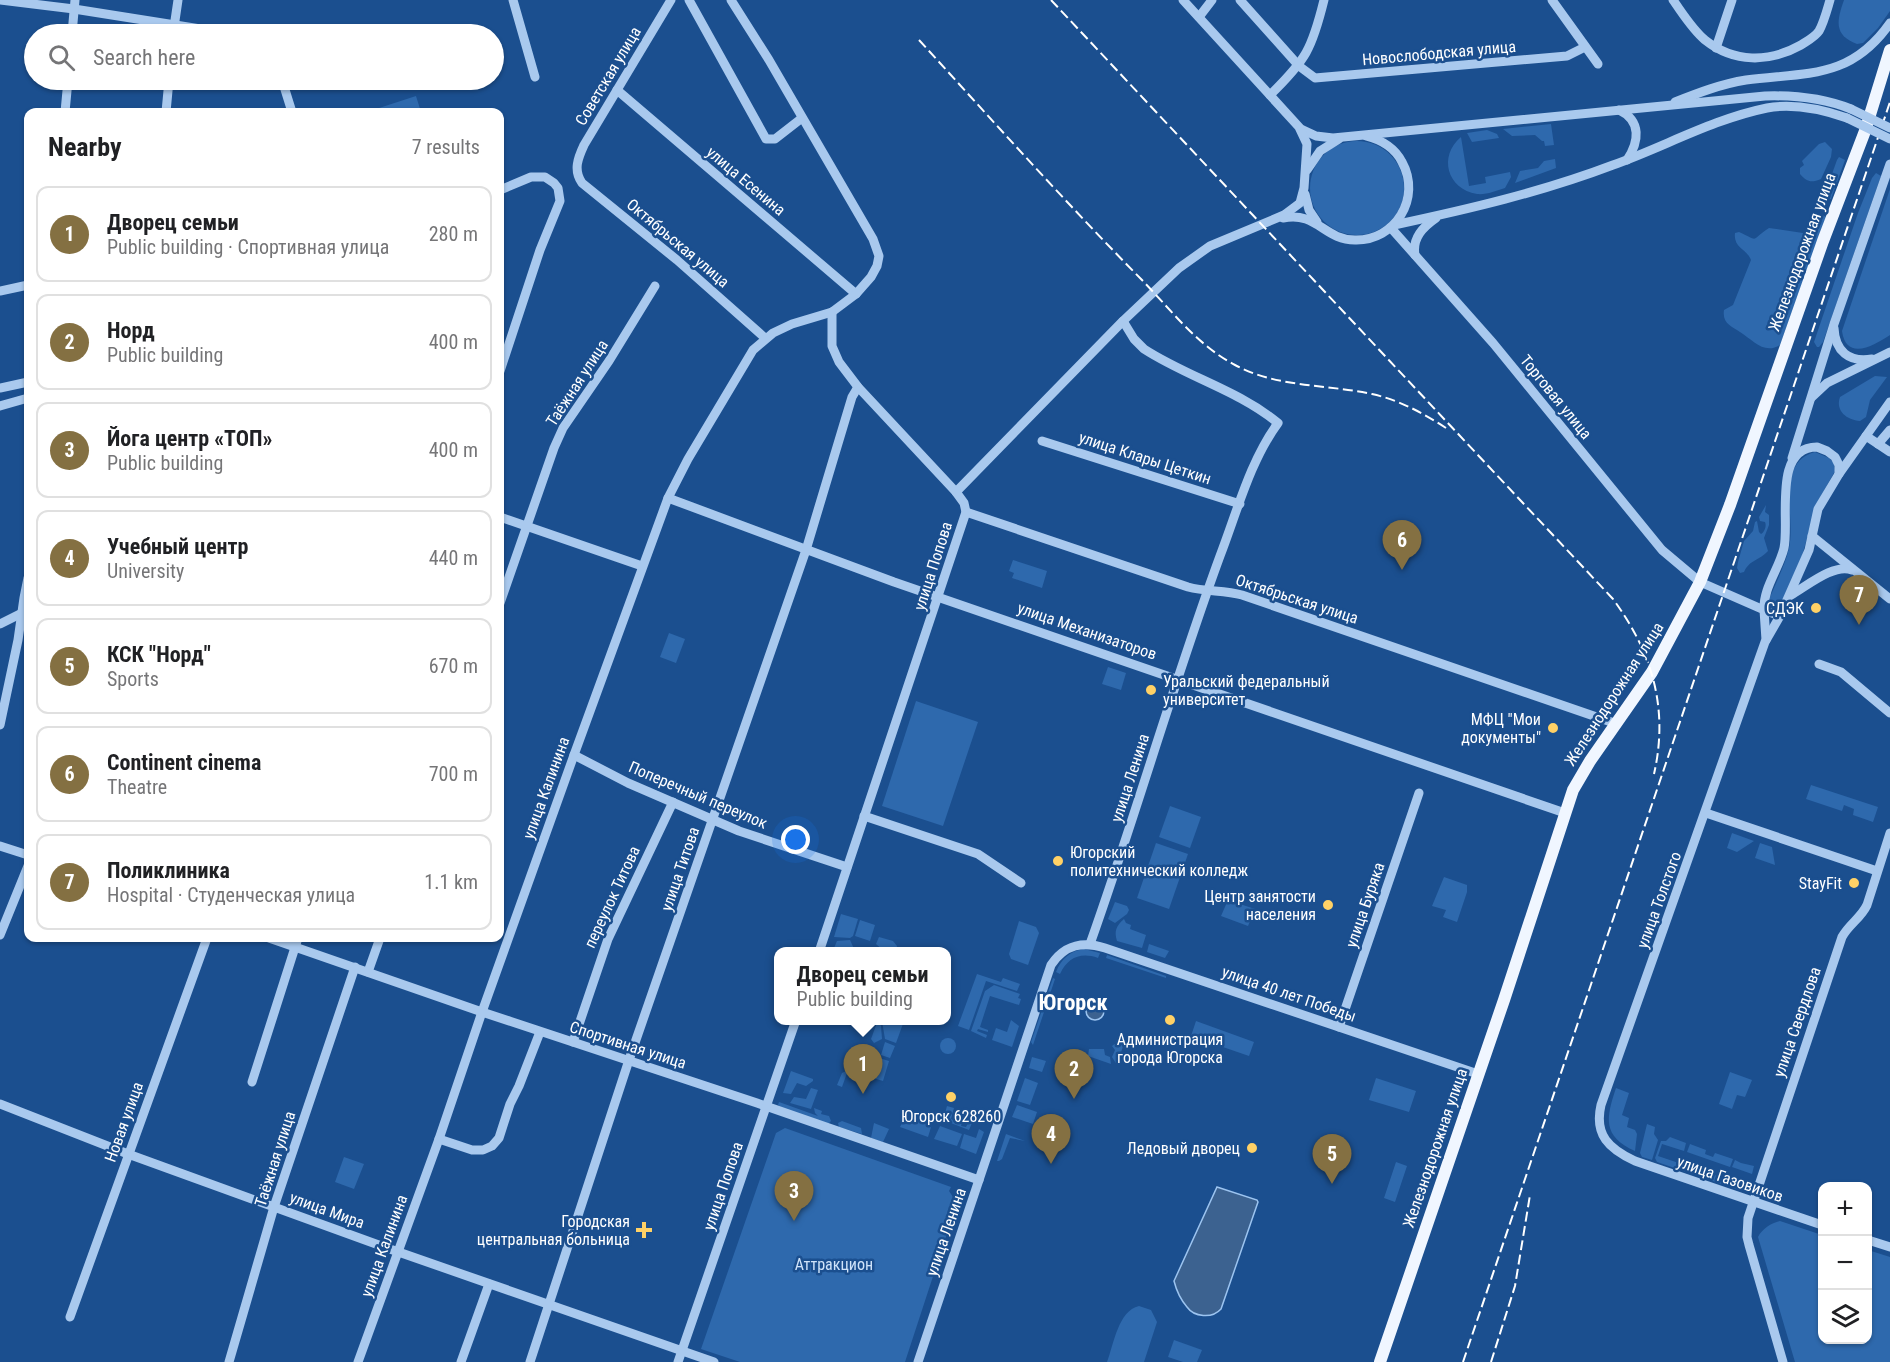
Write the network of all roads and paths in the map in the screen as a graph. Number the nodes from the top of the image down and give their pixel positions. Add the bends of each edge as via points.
1 (178, 0) edge
2 (513, 0) edge
3 (671, 0) edge
4 (689, 0) edge
5 (731, 0) edge
6 (1183, 0) edge
7 (1212, 0) edge
8 (1240, 0) edge
9 (1324, 0) edge
10 (1552, 0) edge
11 (1673, 0) edge
12 (1732, 0) edge
13 (1830, 0) edge
14 (1, 3) edge
15 (75, 5) edge
16 (1199, 17) junction
17 (1890, 23) edge
18 (73, 24) edge
19 (150, 24) edge
20 (175, 24) edge
21 (1585, 46) junction
22 (1719, 49) junction
23 (1890, 50) edge
24 (1598, 64) dead end
25 (1299, 66) junction
26 (535, 77) dead end
27 (67, 90) edge
28 (168, 90) edge
29 (285, 90) edge
30 (616, 90) junction
31 (1270, 95) junction
32 (1661, 106) junction
33 (65, 108) edge
34 (166, 108) edge
35 (291, 108) edge
36 (1619, 110) junction
37 (802, 117) junction
38 (1299, 127) junction
39 (1890, 128) edge
40 (1358, 135) junction
41 (1344, 137) junction
42 (1890, 139) edge
43 (1627, 160) junction
44 (1890, 165) edge
45 (576, 169) joint
46 (1306, 175) junction
47 (504, 188) edge
48 (1304, 188) junction
49 (1439, 215) junction
50 (1276, 219) junction
51 (1392, 226) junction
52 (1322, 228) junction
53 (1415, 255) junction
54 (24, 286) edge
55 (655, 286) dead end
56 (0, 291) edge
57 (856, 294) junction
58 (832, 312) junction
59 (1124, 321) junction
60 (1834, 324) junction
61 (765, 338) junction
62 (1888, 353) edge
63 (504, 359) edge
64 (24, 383) edge
65 (858, 387) junction
66 (0, 388) edge
67 (24, 399) edge
68 (1890, 402) edge
69 (0, 406) edge
70 (1807, 407) junction
71 (1890, 430) edge
72 (1866, 436) junction
73 (1042, 441) dead end
74 (1878, 444) junction
75 (1890, 452) edge
76 (1791, 464) junction
77 (1839, 474) junction
78 (969, 480) junction
79 (956, 492) junction
80 (668, 498) junction
81 (1240, 504) junction
82 (966, 510) junction
83 (504, 518) edge
84 (527, 526) junction
85 (1812, 536) junction
86 (806, 550) junction
87 (642, 566) junction
88 (1857, 572) junction
89 (1700, 582) junction
90 (1769, 588) junction
91 (1208, 590) junction
92 (504, 592) edge
93 (1791, 595) junction
94 (939, 596) junction
95 (1737, 598) junction
96 (1890, 599) edge
97 (1764, 610) junction
98 (24, 612) edge
99 (1780, 616) junction
100 (24, 617) edge
101 (0, 624) edge
102 (1766, 642) junction
103 (1819, 664) dead end
104 (1177, 678) junction
105 (1890, 713) edge
106 (1617, 724) junction
107 (0, 725) edge
108 (574, 754) junction
109 (1419, 794) dead end
110 (674, 802) junction
111 (1565, 813) junction
112 (1706, 813) junction
113 (864, 816) junction
114 (713, 820) junction
115 (1890, 833) edge
116 (0, 846) edge
117 (24, 854) edge
118 (1886, 860) edge
119 (847, 867) junction
120 (1877, 871) junction
121 (24, 876) edge
122 (1021, 883) dead end
123 (0, 935) edge
124 (206, 942) edge
125 (296, 942) edge
126 (379, 942) edge
127 (1090, 944) junction
128 (820, 947) edge
129 (355, 967) junction
130 (368, 972) junction
131 (482, 1012) junction
132 (794, 1025) edge
133 (1339, 1027) junction
134 (540, 1032) junction
135 (573, 1042) junction
136 (629, 1060) junction
137 (1478, 1074) junction
138 (252, 1082) dead end
139 (0, 1104) edge
140 (767, 1107) junction
141 (439, 1139) junction
142 (128, 1154) junction
143 (1628, 1158) joint
144 (979, 1180) junction
145 (1752, 1203) junction
146 (274, 1207) junction
147 (1818, 1224) edge
148 (1872, 1241) edge
149 (1890, 1247) edge
150 (398, 1252) junction
151 (489, 1284) junction
152 (548, 1305) junction
153 (70, 1317) dead end
154 (682, 1351) junction
155 (229, 1362) edge
156 (358, 1362) edge
157 (461, 1362) edge
158 (530, 1362) edge
159 (678, 1362) edge
160 (714, 1362) edge
161 (918, 1362) edge
162 (1380, 1362) edge
163 (1783, 1362) edge

1 - 20 street
2 - 26 street
3 - 30 street, Советская улица
4 - 37 street via 766,139 775,139
5 - 37 street, улица Калинина
6 - 16 street
7 - 16 street
8 - 25 street
9 - 25 street via 1312,42
10 - 21 street
11 - 22 street via 1698,34
12 - 22 street
13 - 22 street via 1819,31 1789,51 1744,58
14 - 15 street
15 - 18 street
15 - 19 street
16 - 31 street
17 - 32 street via 1863,52 1832,69 1735,83
21 - 24 street
21 - 25 street, Новослободская улица via 1567,56 1324,79 1311,77
23 - 89 main road, Железнодорожная улица via 1865,131
25 - 31 street
27 - 33 street
28 - 34 street
29 - 35 street
30 - 45 street, Советская улица via 584,145
30 - 57 street, улица Есенина
31 - 38 street
32 - 36 street
32 - 39 street, bridge via 1787,95 1851,109
36 - 40 street
36 - 43 street via 1631,119 1637,134 1635,148
37 - 57 street, улица Калинина via 878,251 875,271
38 - 41 street via 1317,136
38 - 46 street via 1307,144
40 - 41 street
40 - 51 street via 1386,144 1405,168 1408,200
41 - 46 street via 1320,151
42 - 43 street, bridge via 1822,110 1796,106 1767,108
43 - 49 street via 1508,200
44 - 60 street
45 - 61 street, Октябрьская улица via 582,183
46 - 48 street
47 - 63 street via 531,177 545,177 560,194
48 - 50 street via 1298,206
48 - 52 street via 1309,210
49 - 51 street
49 - 53 street via 1418,234
50 - 52 street via 1301,216
50 - 59 street via 1200,253
51 - 52 street via 1372,238 1357,240 1335,236
51 - 53 street, Торговая улица
53 - 89 street, Торговая улица via 1493,343 1662,550
54 - 56 street
55 - 84 street, Таёжная улица via 563,428
57 - 58 street, улица Калинина
58 - 61 street, улица Калинина via 781,328
58 - 65 street via 834,352
59 - 78 street
59 - 81 street, улица Ленина via 1144,349 1245,401 1278,423 1264,444
60 - 62 street via 1835,339 1846,356 1859,360
60 - 70 street
61 - 80 street, улица Калинина via 746,361
62 - 70 street via 1827,383
64 - 66 street
65 - 79 street
65 - 86 street, улица Титова
67 - 69 street
68 - 72 street
70 - 76 street
71 - 74 street
72 - 74 street
72 - 77 street
73 - 81 street, улица Клары Цеткин
74 - 75 street
76 - 77 street via 1803,450 1817,447 1835,457
76 - 90 street via 1785,495 1784,550
77 - 85 street via 1818,509
78 - 79 street
78 - 82 street via 964,493
79 - 82 street, улица Попова
80 - 86 street, улица Механизаторов
80 - 87 street, улица Калинина
81 - 91 street, улица Ленина
82 - 91 street, Октябрьская улица via 1178,584
82 - 94 street, улица Попова
83 - 84 street
84 - 87 street
84 - 92 street, Таёжная улица
85 - 88 street
85 - 93 street
86 - 94 street, улица Механизаторов
86 - 114 street, улица Титова
87 - 108 street, улица Калинина
88 - 93 street via 1833,570
88 - 96 street
89 - 95 street, Торговая улица
89 - 106 main road, Железнодорожная улица via 1659,661
90 - 95 street via 1753,599
90 - 97 street
91 - 104 street, улица Ленина
91 - 106 street, Октябрьская улица via 1242,595
93 - 99 street
94 - 104 street, улица Механизаторов
94 - 113 street, улица Попова
95 - 97 street, Торговая улица
97 - 99 street, Торговая улица
97 - 102 street
98 - 101 street
99 - 102 street
100 - 107 street
102 - 112 street, улица Толстого
103 - 105 street via 1841,672
104 - 111 street, улица Механизаторов
104 - 127 street, улица Ленина
106 - 111 main road, Железнодорожная улица via 1579,778
108 - 110 street, Поперечный переулок
108 - 131 street, улица Калинина
109 - 133 street, улица Буряка
110 - 114 street, Поперечный переулок
110 - 135 street, переулок Титова via 611,930
111 - 137 main road, Железнодорожная улица
112 - 120 street
112 - 143 street, улица Толстого via 1601,1105 1598,1122 1603,1137
113 - 119 street, улица Попова
113 - 122 street via 978,854
114 - 119 street, Поперечный переулок
114 - 136 street, улица Титова
115 - 118 street, улица Свердлова
116 - 117 street
118 - 120 street, улица Свердлова
119 - 128 street, улица Попова
120 - 145 street, улица Свердлова via 1865,910 1842,937
121 - 123 street
124 - 142 street, Новая улица
125 - 129 street, Спортивная улица
125 - 138 street
126 - 130 street
127 - 133 street, улица 40 лет Победы
127 - 144 street, улица Ленина via 1067,949 1051,965
129 - 130 street, Спортивная улица
129 - 146 street, Таёжная улица
130 - 131 street, Спортивная улица
131 - 134 street, Спортивная улица
131 - 141 street, улица Калинина
132 - 140 street, улица Попова
133 - 137 street, улица 40 лет Победы
134 - 135 street, Спортивная улица
134 - 141 street via 499,1138 492,1146 472,1150
135 - 136 street, Спортивная улица
136 - 140 street, Спортивная улица
136 - 152 street, улица Титова
137 - 162 main road, Железнодорожная улица
139 - 142 street, улица Мира
140 - 144 street, Спортивная улица
140 - 154 street, улица Попова
141 - 150 street, улица Калинина
142 - 146 street, улица Мира
142 - 153 street, Новая улица
143 - 145 street, улица Газовиков
144 - 161 street, улица Ленина
145 - 147 street, улица Газовиков
145 - 163 street, улица Свердлова via 1747,1237
146 - 150 street, улица Мира
146 - 155 street, Таёжная улица
148 - 149 street
150 - 151 street, улица Мира
150 - 156 street, улица Калинина
151 - 152 street, улица Мира
151 - 157 street
152 - 154 street, улица Мира
152 - 158 street, улица Титова
154 - 159 street, улица Попова
154 - 160 street, улица Мира

